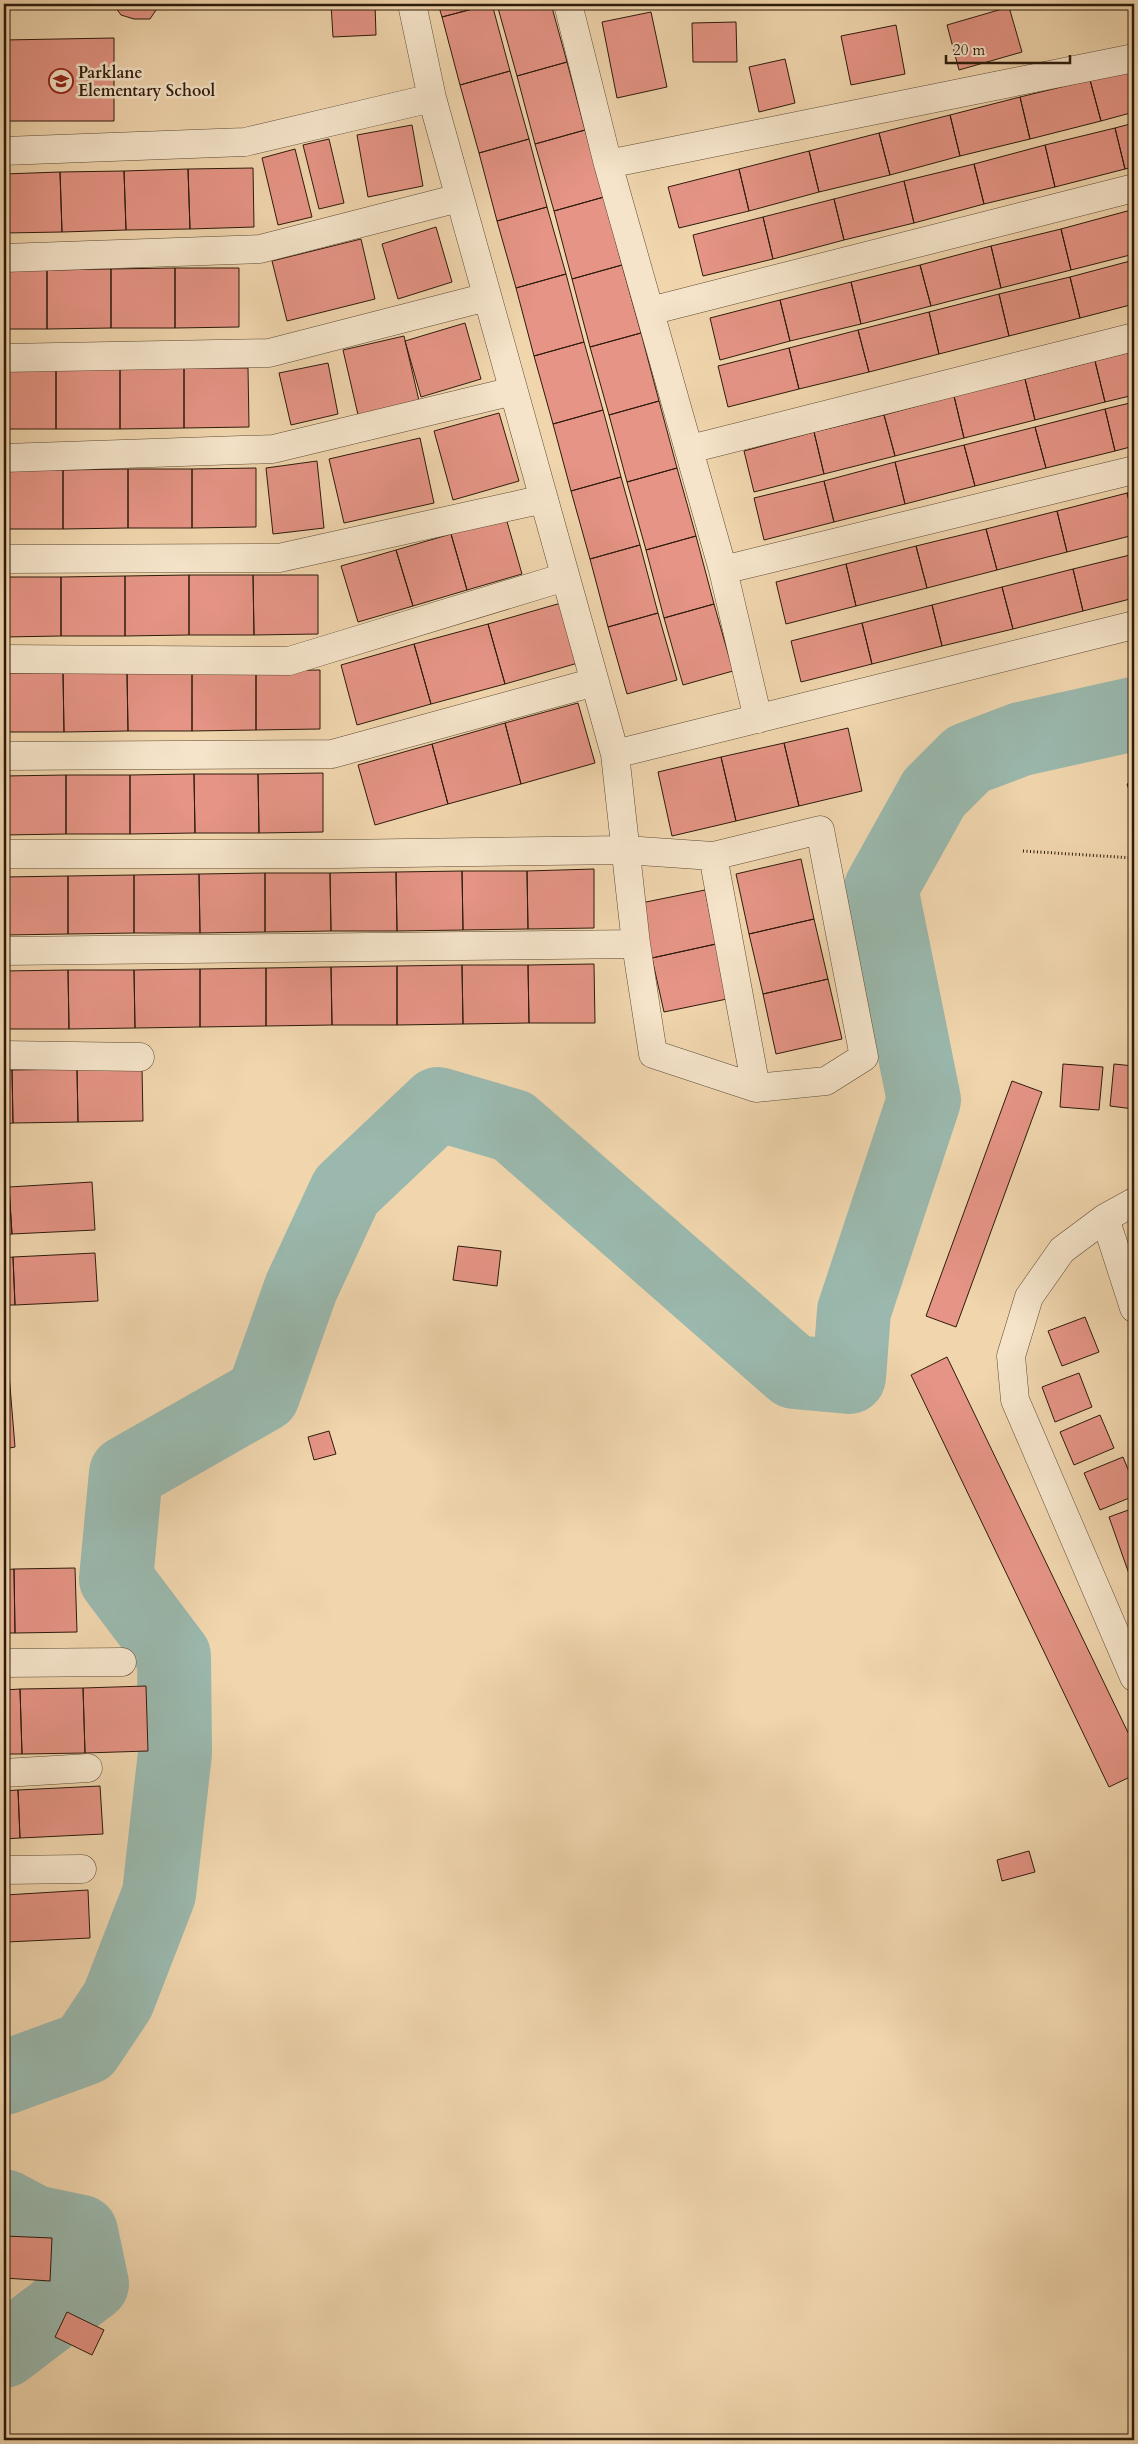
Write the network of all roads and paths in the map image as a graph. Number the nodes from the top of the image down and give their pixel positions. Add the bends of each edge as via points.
1 (412, 4) edge
2 (568, 4) edge
3 (1134, 58) edge
4 (432, 98) junction
5 (4, 151) edge
6 (608, 164) junction
7 (1134, 188) edge
8 (460, 198) junction
9 (4, 258) edge
10 (487, 297) junction
11 (650, 311) junction
12 (1134, 337) edge
13 (4, 358) edge
14 (513, 391) junction
15 (690, 449) junction
16 (4, 458) edge
17 (1134, 470) edge
18 (544, 499) junction
19 (4, 559) edge
20 (723, 570) junction
21 (565, 577) junction
22 (1134, 625) edge
23 (4, 659) edge
24 (594, 682) junction
25 (758, 719) junction
26 (615, 754) junction
27 (4, 756) edge
28 (625, 850) junction
29 (1023, 851) dead end
30 (4, 854) edge
31 (713, 856) junction
32 (1134, 858) edge
33 (636, 944) junction
34 (4, 951) edge
35 (4, 1055) edge
36 (140, 1057) dead end
37 (756, 1088) junction
38 (1134, 1202) edge
39 (1105, 1218) junction
40 (1134, 1308) edge
41 (122, 1662) dead end
42 (4, 1663) edge
43 (1134, 1677) edge
44 (88, 1768) dead end
45 (4, 1773) edge
46 (82, 1869) dead end
47 (4, 1870) edge

1 - 4 street
2 - 6 street
3 - 6 street
4 - 5 street via 245,142
4 - 8 street
6 - 11 street
7 - 11 street
8 - 9 street via 260,249
8 - 10 street
10 - 13 street via 269,353
10 - 14 street
11 - 15 street
12 - 15 street
14 - 16 street via 274,449
14 - 18 street
15 - 20 street
17 - 20 street
18 - 19 street via 279,558
18 - 21 street
20 - 25 street
21 - 23 street via 289,661
21 - 24 street
22 - 25 street
24 - 26 street
24 - 27 street via 332,754
25 - 26 street
26 - 28 street
28 - 30 street
28 - 31 street
28 - 33 street
29 - 32 path
31 - 37 street
31 - 37 street via 820,830 864,1056 826,1081
33 - 34 street
33 - 37 street via 653,1054
35 - 36 street
38 - 39 street
39 - 40 street
39 - 43 street via 1062,1250 1029,1297 1011,1356 1015,1400
41 - 42 street
44 - 45 street
46 - 47 street

